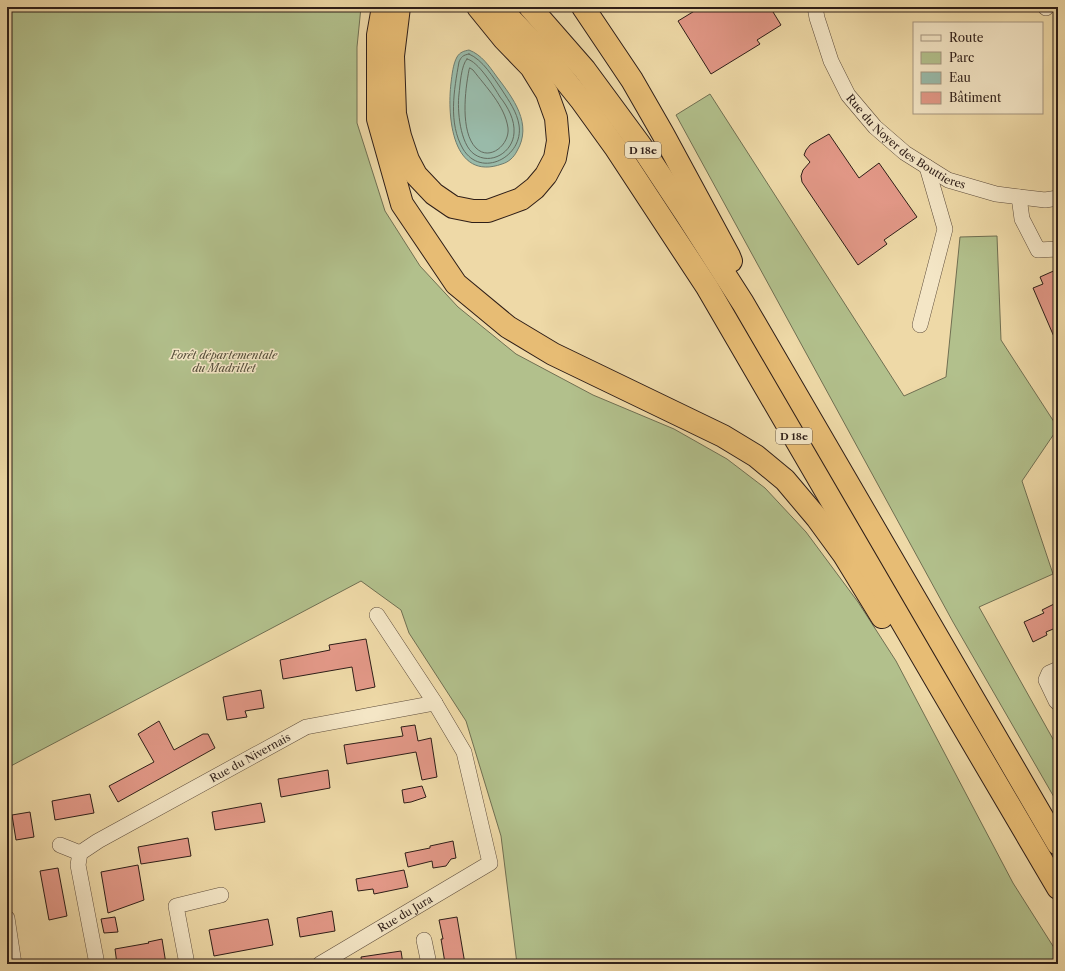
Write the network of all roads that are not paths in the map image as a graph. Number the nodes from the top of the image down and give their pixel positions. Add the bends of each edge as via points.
1 (383, 7) edge
2 (399, 7) edge
3 (478, 7) edge
4 (499, 7) edge
5 (530, 7) edge
6 (583, 7) edge
7 (815, 7) edge
8 (927, 167) junction
9 (1019, 197) junction
10 (1058, 198) edge
11 (1058, 249) edge
12 (742, 303) junction
13 (920, 325) dead end
14 (377, 615) dead end
15 (1058, 669) edge
16 (937, 682) junction
17 (434, 703) junction
18 (1058, 703) edge
19 (1058, 844) edge
20 (60, 845) dead end
21 (80, 853) junction
22 (1058, 888) edge
23 (221, 895) dead end
24 (7, 918) edge
25 (424, 940) dead end
26 (14, 964) edge
27 (97, 964) edge
28 (187, 964) edge
29 (320, 964) edge
30 (429, 964) edge

1 - 16 highway via 378,35 378,119 402,204 456,284 508,328 553,354 723,436 761,460 785,480 818,518 904,651
2 - 3 highway via 393,56 395,114 408,160 416,175 434,194 453,207 488,211 521,199 534,188 546,175 555,158 558,141 556,118 547,93 531,67
4 - 16 highway, D 18e via 544,54 581,100 708,287
5 - 12 highway, D 18e via 585,70 641,146
6 - 12 highway via 632,80 729,256
7 - 8 street, Rue du Noyer des Bouttieres via 831,61 848,95 875,127 905,153
8 - 9 street, Rue du Noyer des Bouttieres via 948,180 996,194
8 - 13 street via 945,230
9 - 10 street, Rue du Noyer des Bouttieres via 1045,200
9 - 11 street via 1022,219 1038,250
12 - 19 highway, D 18e
14 - 17 street
15 - 18 street via 1049,673 1046,680
16 - 22 highway, D 18e
17 - 21 street, Rue du Nivernais via 306,727
17 - 29 street, Rue du Jura via 464,752 490,863
20 - 21 street
21 - 27 street via 78,865
23 - 28 street via 176,906
24 - 26 street
25 - 30 street

